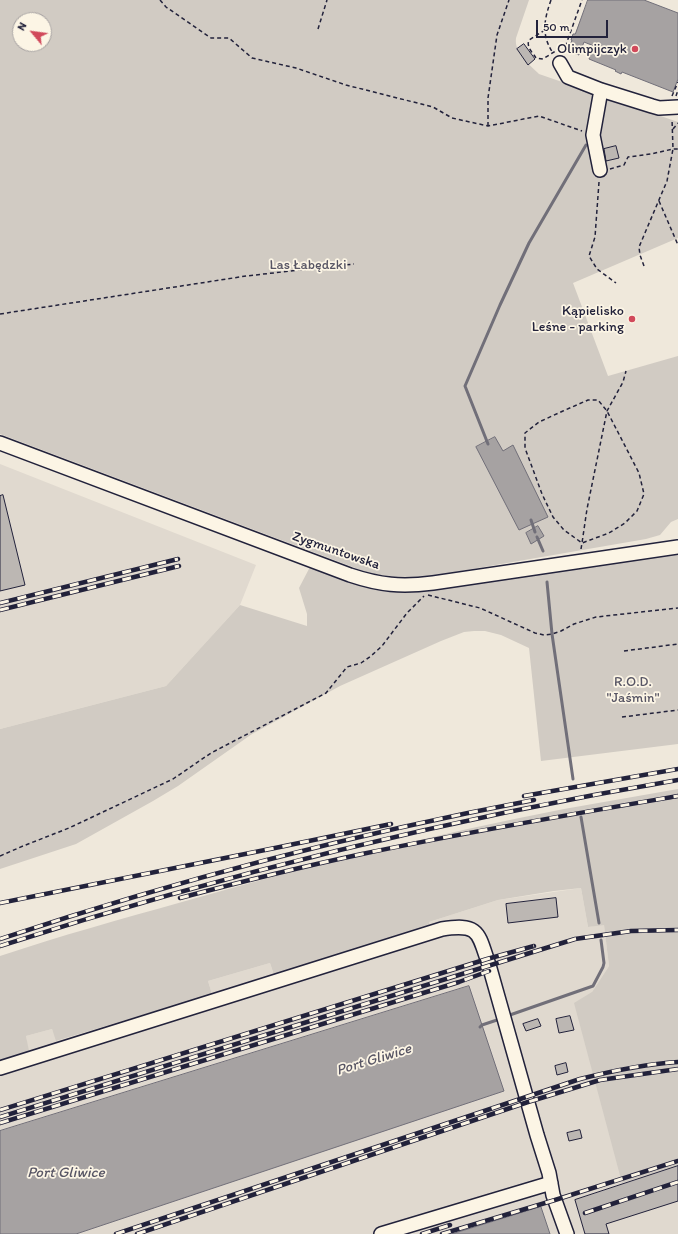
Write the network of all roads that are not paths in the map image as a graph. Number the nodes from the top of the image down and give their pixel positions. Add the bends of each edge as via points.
1 (556, 58) road end
2 (601, 90) junction
3 (676, 104) edge
4 (600, 170) road end
5 (0, 443) edge
6 (678, 547) edge
7 (0, 1068) edge
8 (551, 1183) junction
9 (381, 1234) edge
10 (568, 1234) edge

1 - 2 street via 568,77
2 - 3 street via 659,108
2 - 4 street via 593,135
5 - 6 street, Zygmuntowska via 377,583 428,584
7 - 8 street via 442,928 469,927 476,932 481,941
8 - 9 street
8 - 10 street

